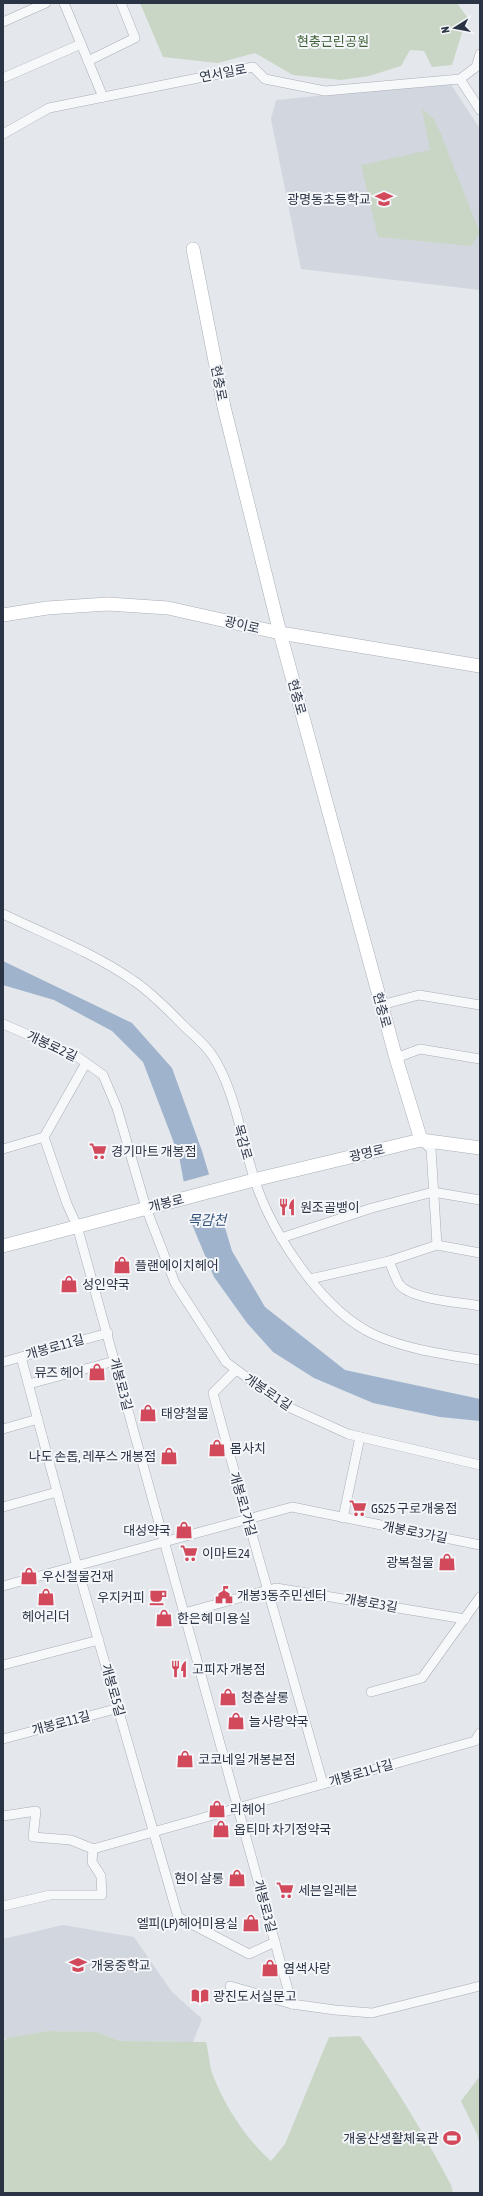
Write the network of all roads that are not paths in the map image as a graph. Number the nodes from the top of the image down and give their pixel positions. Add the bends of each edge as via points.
1 (46, 3) edge
2 (64, 3) edge
3 (120, 3) edge
4 (3, 22) edge
5 (81, 44) junction
6 (480, 54) edge
7 (88, 61) junction
8 (3, 78) edge
9 (460, 79) junction
10 (103, 97) junction
11 (480, 110) edge
12 (3, 134) edge
13 (193, 249) dead end
14 (3, 615) edge
15 (280, 633) junction
16 (480, 666) edge
17 (3, 914) edge
18 (381, 1005) junction
19 (480, 1005) edge
20 (3, 1024) edge
21 (396, 1058) junction
22 (480, 1059) edge
23 (86, 1063) junction
24 (44, 1138) junction
25 (421, 1140) junction
26 (480, 1148) edge
27 (3, 1149) edge
28 (250, 1181) junction
29 (433, 1192) junction
30 (480, 1200) edge
31 (148, 1207) junction
32 (78, 1226) junction
33 (281, 1238) junction
34 (437, 1245) junction
35 (3, 1246) edge
36 (480, 1253) edge
37 (389, 1260) junction
38 (310, 1279) junction
39 (480, 1306) edge
40 (108, 1333) junction
41 (21, 1357) junction
42 (480, 1360) edge
43 (115, 1361) junction
44 (3, 1362) edge
45 (236, 1370) junction
46 (28, 1384) junction
47 (38, 1419) junction
48 (3, 1429) edge
49 (360, 1437) junction
50 (480, 1465) edge
51 (57, 1492) junction
52 (3, 1507) edge
53 (343, 1518) junction
54 (246, 1520) junction
55 (164, 1541) junction
56 (480, 1545) edge
57 (77, 1566) junction
58 (3, 1586) edge
59 (269, 1590) junction
60 (480, 1597) edge
61 (184, 1613) junction
62 (465, 1619) junction
63 (99, 1640) junction
64 (3, 1665) edge
65 (372, 1692) dead end
66 (118, 1708) junction
67 (480, 1734) edge
68 (3, 1739) edge
69 (323, 1784) junction
70 (238, 1808) junction
71 (3, 1816) edge
72 (155, 1830) junction
73 (93, 1849) junction
74 (3, 1906) edge
75 (275, 1942) junction
76 (230, 1986) dead end
77 (480, 1986) edge
78 (292, 2004) junction

1 - 4 street
2 - 5 street
3 - 7 street via 135,38
5 - 7 street
5 - 8 street
6 - 9 street via 476,67
7 - 10 street
9 - 10 street, 연서일로 via 325,91 265,80 253,67
9 - 11 street
10 - 12 street, 연서일로 via 49,108
13 - 15 street, 현충로 via 224,407
14 - 15 street, 광이로 via 47,608 108,604 168,608
15 - 16 street, 광이로
15 - 18 street, 현충로
17 - 28 street, 목감로 via 81,951 134,981 159,1001 204,1045 226,1082
18 - 19 street via 419,995
18 - 21 street, 현충로
20 - 23 street, 개봉로2길 via 74,1055
21 - 22 street via 420,1049
21 - 25 street, 현충로
23 - 24 street
23 - 31 street, 개봉로2길 via 103,1075 117,1108
24 - 27 street
24 - 32 street via 67,1204
25 - 26 street, 광명로
25 - 28 street, 광명로
25 - 29 street via 431,1149
28 - 31 street, 개봉로
28 - 33 street, 목감로
29 - 30 street
29 - 33 street via 372,1208
29 - 34 street
31 - 32 street, 개봉로
31 - 45 street, 개봉로1길 via 175,1283 226,1362
32 - 35 street, 개봉로
32 - 40 street, 개봉로3길
33 - 38 street, 목감로
34 - 36 street
34 - 37 street
37 - 38 street
37 - 39 street via 399,1283 406,1290 423,1296
38 - 42 street, 목감로 via 330,1304 373,1334 416,1349
40 - 41 street, 개봉로11길
40 - 43 street, 개봉로3길
41 - 44 street, 개봉로11길
41 - 46 street, 개봉로5길
43 - 46 street
43 - 55 street, 개봉로3길
45 - 49 street, 개봉로1길 via 284,1405
45 - 54 street, 개봉로1가길 via 213,1393
46 - 47 street, 개봉로5길
47 - 48 street
47 - 51 street, 개봉로5길
49 - 50 street, 개봉로1길
49 - 53 street
51 - 52 street
51 - 57 street, 개봉로5길
53 - 54 street, 개봉로3가길 via 292,1507
53 - 56 street, 개봉로3가길
54 - 55 street, 개봉로3가길
54 - 59 street, 개봉로1가길
55 - 57 street
55 - 61 street, 개봉로3길
57 - 58 street
57 - 63 street, 개봉로5길
59 - 61 street, 개봉로3길
59 - 62 street, 개봉로3길 via 276,1588
59 - 69 street, 개봉로1가길
60 - 62 street
61 - 70 street, 개봉로3길
62 - 65 street via 422,1678
63 - 64 street
63 - 66 street, 개봉로5길
66 - 68 street, 개봉로11길
66 - 72 street, 개봉로5길
67 - 69 street, 개봉로1나길 via 475,1741
69 - 70 street, 개봉로1나길
70 - 72 street
70 - 75 street, 개봉로3길
71 - 73 street via 36,1811 33,1837 71,1840
72 - 73 street
72 - 75 street, 개봉로5길 via 178,1917 249,1954
73 - 74 street via 92,1862 101,1876 102,1895 50,1895
75 - 78 street, 개봉로3길
76 - 78 street
77 - 78 street via 372,2013

